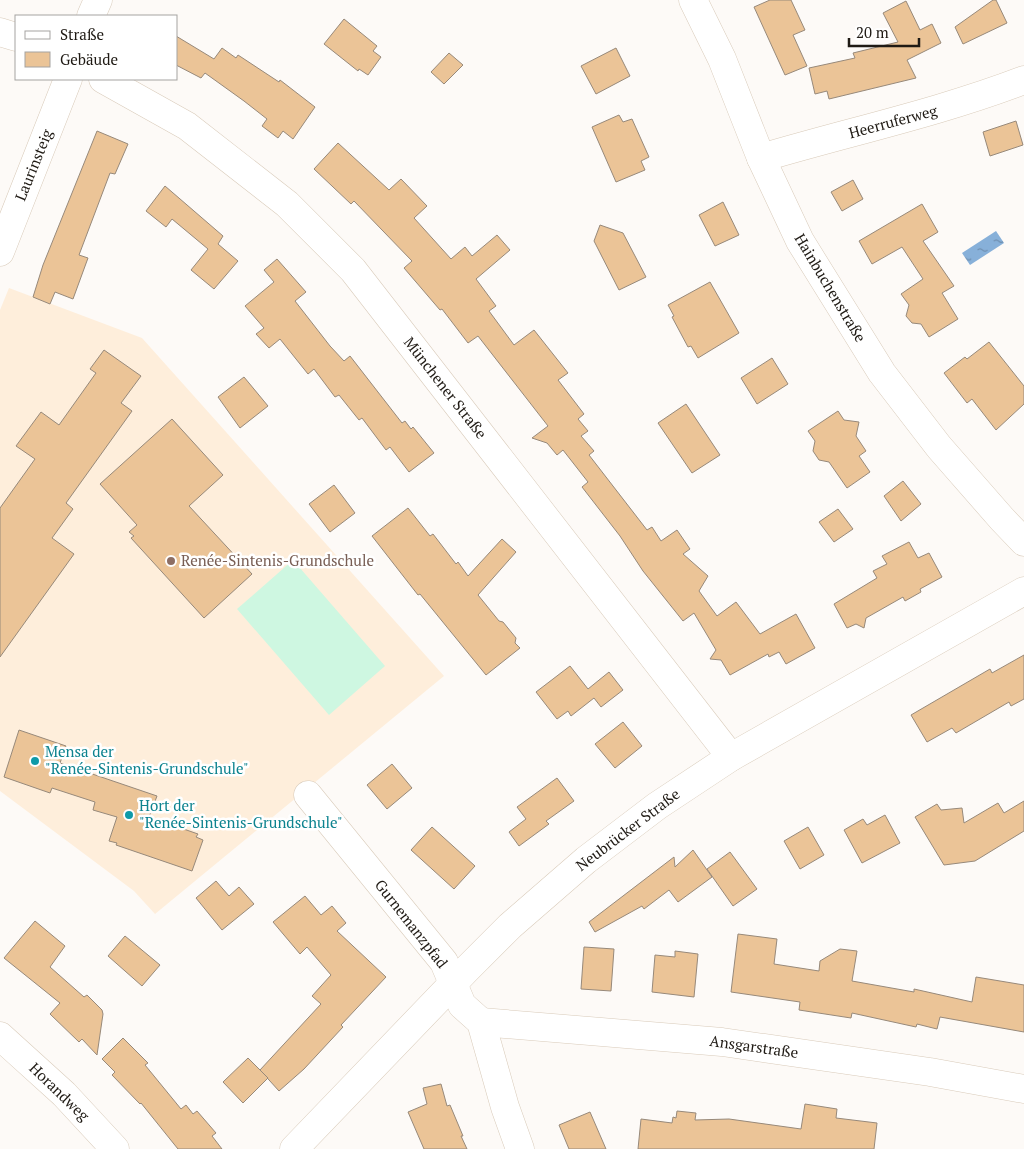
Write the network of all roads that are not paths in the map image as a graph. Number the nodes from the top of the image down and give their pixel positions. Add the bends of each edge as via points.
1 (98, 0) edge
2 (693, 0) edge
3 (92, 15) edge
4 (0, 32) edge
5 (15, 37) edge
6 (68, 80) edge
7 (105, 80) edge
8 (1024, 80) edge
9 (760, 158) junction
10 (0, 252) edge
11 (1024, 542) edge
12 (1024, 591) edge
13 (731, 757) junction
14 (308, 795) dead end
15 (453, 983) junction
16 (481, 1022) junction
17 (0, 1036) edge
18 (1024, 1089) edge
19 (115, 1149) edge
20 (294, 1149) edge
21 (520, 1149) edge

1 - 3 street
2 - 9 street, Hainbuchenstraße via 722,59
4 - 5 street
6 - 10 street, Laurinsteig
7 - 13 street, Münchener Straße via 187,126 287,204 353,270
8 - 9 street, Heerruferweg via 925,114
9 - 11 street, Hainbuchenstraße via 800,241 882,372 939,448
12 - 13 street, Neubrücker Straße
13 - 15 street, Neubrücker Straße via 657,806 586,860 510,926
14 - 15 street, Gurnemanzpfad via 444,962
15 - 16 street, Gurnemanzpfad via 462,1005
15 - 20 street, Neubrücker Straße
16 - 18 street, Ansgarstraße via 722,1042
16 - 21 street
17 - 19 street, Horandweg via 64,1094

